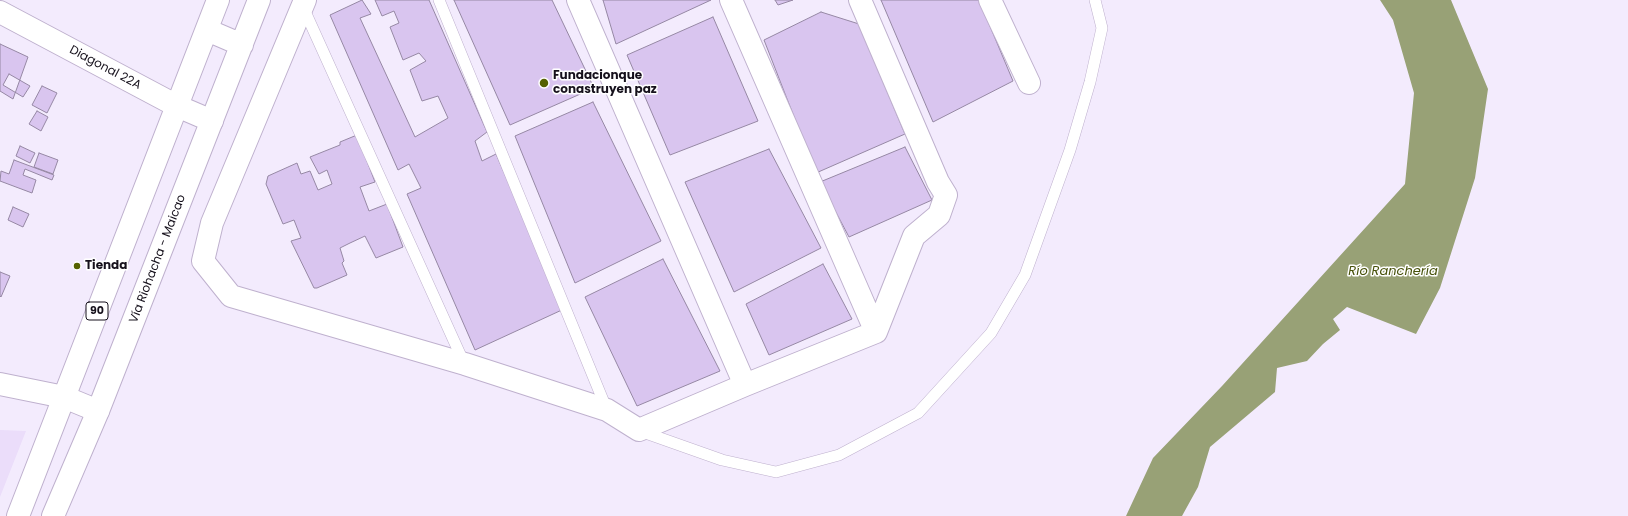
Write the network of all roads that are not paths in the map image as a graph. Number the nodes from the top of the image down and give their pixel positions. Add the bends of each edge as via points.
1 (218, 0) edge
2 (259, 0) edge
3 (439, 0) edge
4 (578, 0) edge
5 (731, 0) edge
6 (860, 0) edge
7 (990, 0) edge
8 (1095, 0) edge
9 (304, 3) edge
10 (0, 12) edge
11 (207, 30) junction
12 (242, 45) junction
13 (1029, 83) dead end
14 (177, 106) junction
15 (212, 121) junction
16 (876, 332) junction
17 (465, 364) junction
18 (0, 384) edge
19 (745, 385) junction
20 (64, 397) junction
21 (607, 410) junction
22 (98, 411) junction
23 (639, 430) junction
24 (18, 516) edge
25 (53, 516) edge

1 - 11 main road, 90
2 - 12 main road, Vía Riohacha - Maicao
3 - 21 lane
4 - 19 main road
5 - 16 main road
6 - 16 main road via 938,182 946,195 939,215 914,236
7 - 13 main road
8 - 23 lane via 1102,28 1090,82 1070,150 1026,274 991,334 918,413 839,455 776,472 722,460
9 - 17 lane
9 - 17 main road via 212,223 203,261 230,296
10 - 14 main road, Diagonal 22A
11 - 12 main road
11 - 14 main road, 90
12 - 15 main road, Vía Riohacha - Maicao
14 - 15 main road, Diagonal 22A
14 - 20 main road, 90
15 - 22 main road, Vía Riohacha - Maicao
16 - 19 main road
17 - 21 main road
18 - 20 main road
19 - 23 main road
20 - 22 main road
20 - 24 main road, 90
21 - 23 main road
22 - 25 main road, Vía Riohacha - Maicao

